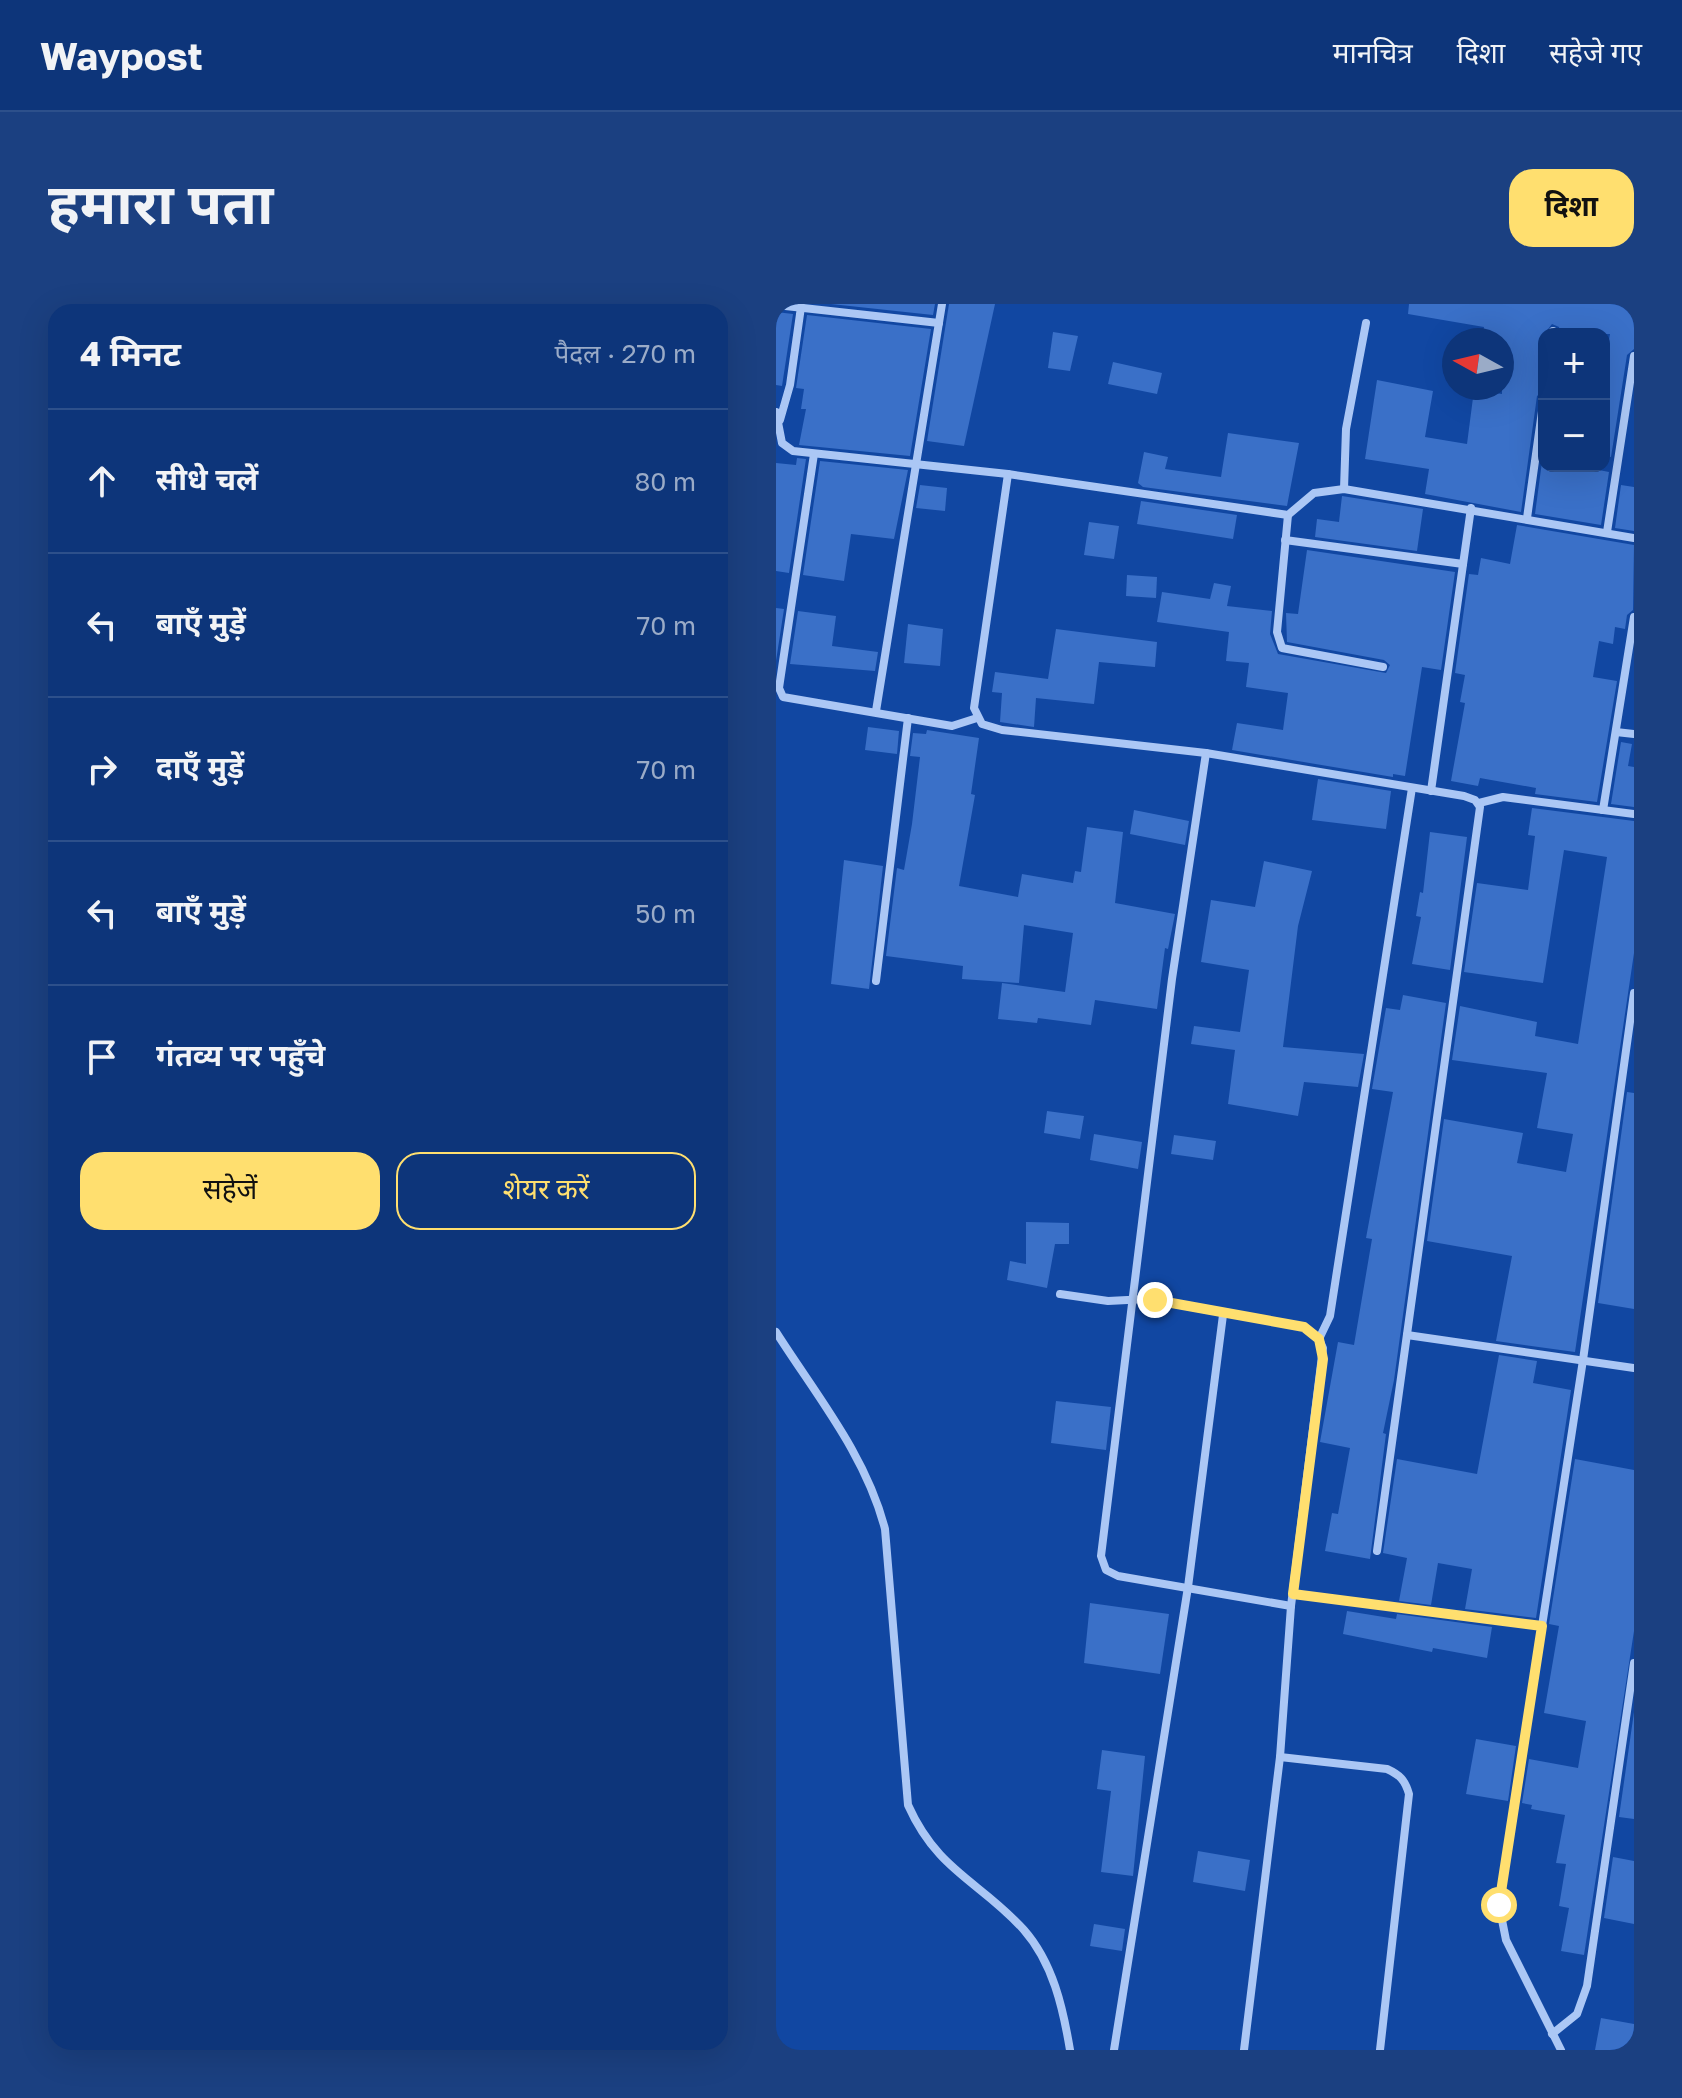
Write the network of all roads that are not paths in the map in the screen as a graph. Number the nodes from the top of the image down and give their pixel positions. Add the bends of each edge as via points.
1 (942, 304) edge
2 (776, 305) edge
3 (801, 306) edge
4 (939, 323) junction
5 (1366, 323) dead end
6 (1634, 356) edge
7 (1544, 400) edge
8 (778, 416) edge
9 (1629, 423) edge
10 (814, 454) junction
11 (917, 464) junction
12 (1008, 474) junction
13 (1344, 489) junction
14 (1471, 508) junction
15 (1288, 515) junction
16 (1527, 518) junction
17 (1607, 532) junction
18 (1634, 538) edge
19 (1285, 540) junction
20 (1463, 564) junction
21 (1634, 617) edge
22 (1632, 650) edge
23 (1383, 667) dead end
24 (876, 711) junction
25 (908, 718) junction
26 (977, 718) junction
27 (1616, 732) junction
28 (1634, 734) edge
29 (1206, 753) junction
30 (1412, 788) junction
31 (1431, 791) junction
32 (1479, 803) junction
33 (1603, 810) junction
34 (1634, 814) edge
35 (876, 981) dead end
36 (1634, 993) edge
37 (1060, 1294) dead end
38 (1132, 1298) junction
39 (1223, 1315) junction
40 (776, 1332) edge
41 (1407, 1335) junction
42 (1319, 1339) junction
43 (1583, 1360) junction
44 (1634, 1368) edge
45 (1377, 1551) dead end
46 (1188, 1587) junction
47 (1293, 1594) junction
48 (1291, 1606) junction
49 (1542, 1626) junction
50 (1634, 1663) edge
51 (1280, 1757) junction
52 (1552, 2034) junction
53 (1070, 2050) edge
54 (1114, 2050) edge
55 (1244, 2050) edge
56 (1380, 2050) edge
57 (1561, 2050) edge

1 - 4 street
2 - 3 street
3 - 4 street
3 - 8 street via 790,385
4 - 11 street
5 - 13 street via 1346,429
6 - 9 street
7 - 16 street
8 - 10 street via 787,449
9 - 17 street
10 - 11 street
10 - 24 street via 779,688 791,699
11 - 12 street
11 - 24 street
12 - 15 street
12 - 26 street via 974,708
13 - 14 street
13 - 15 street via 1314,493
14 - 16 street
14 - 20 street
15 - 19 street
16 - 17 street
17 - 18 street
19 - 20 street
19 - 23 street via 1277,632 1282,648
20 - 31 street
21 - 22 street
22 - 27 street
24 - 25 street
25 - 26 street via 952,726
25 - 35 street
26 - 29 street via 1002,730
27 - 28 street
27 - 33 street
29 - 30 street
29 - 38 street
30 - 31 street
30 - 42 street via 1330,1316
31 - 32 street
32 - 33 street via 1503,797
32 - 41 street
33 - 34 street
36 - 43 street
37 - 38 street via 1108,1301
38 - 39 street
38 - 46 street via 1102,1564 1118,1576
39 - 42 street via 1304,1327
39 - 46 street
40 - 53 street via 845,1438 885,1529 908,1805 935,1853 1024,1931 1048,1968
41 - 43 street
41 - 45 street
42 - 47 street via 1323,1359
43 - 44 street
43 - 49 street
46 - 48 street
46 - 54 street
47 - 48 street
47 - 49 street
48 - 51 street
49 - 52 street via 1499,1919
50 - 52 street via 1587,1986 1577,2014
51 - 55 street
51 - 56 street via 1387,1769 1406,1782 1409,1794
52 - 57 street

